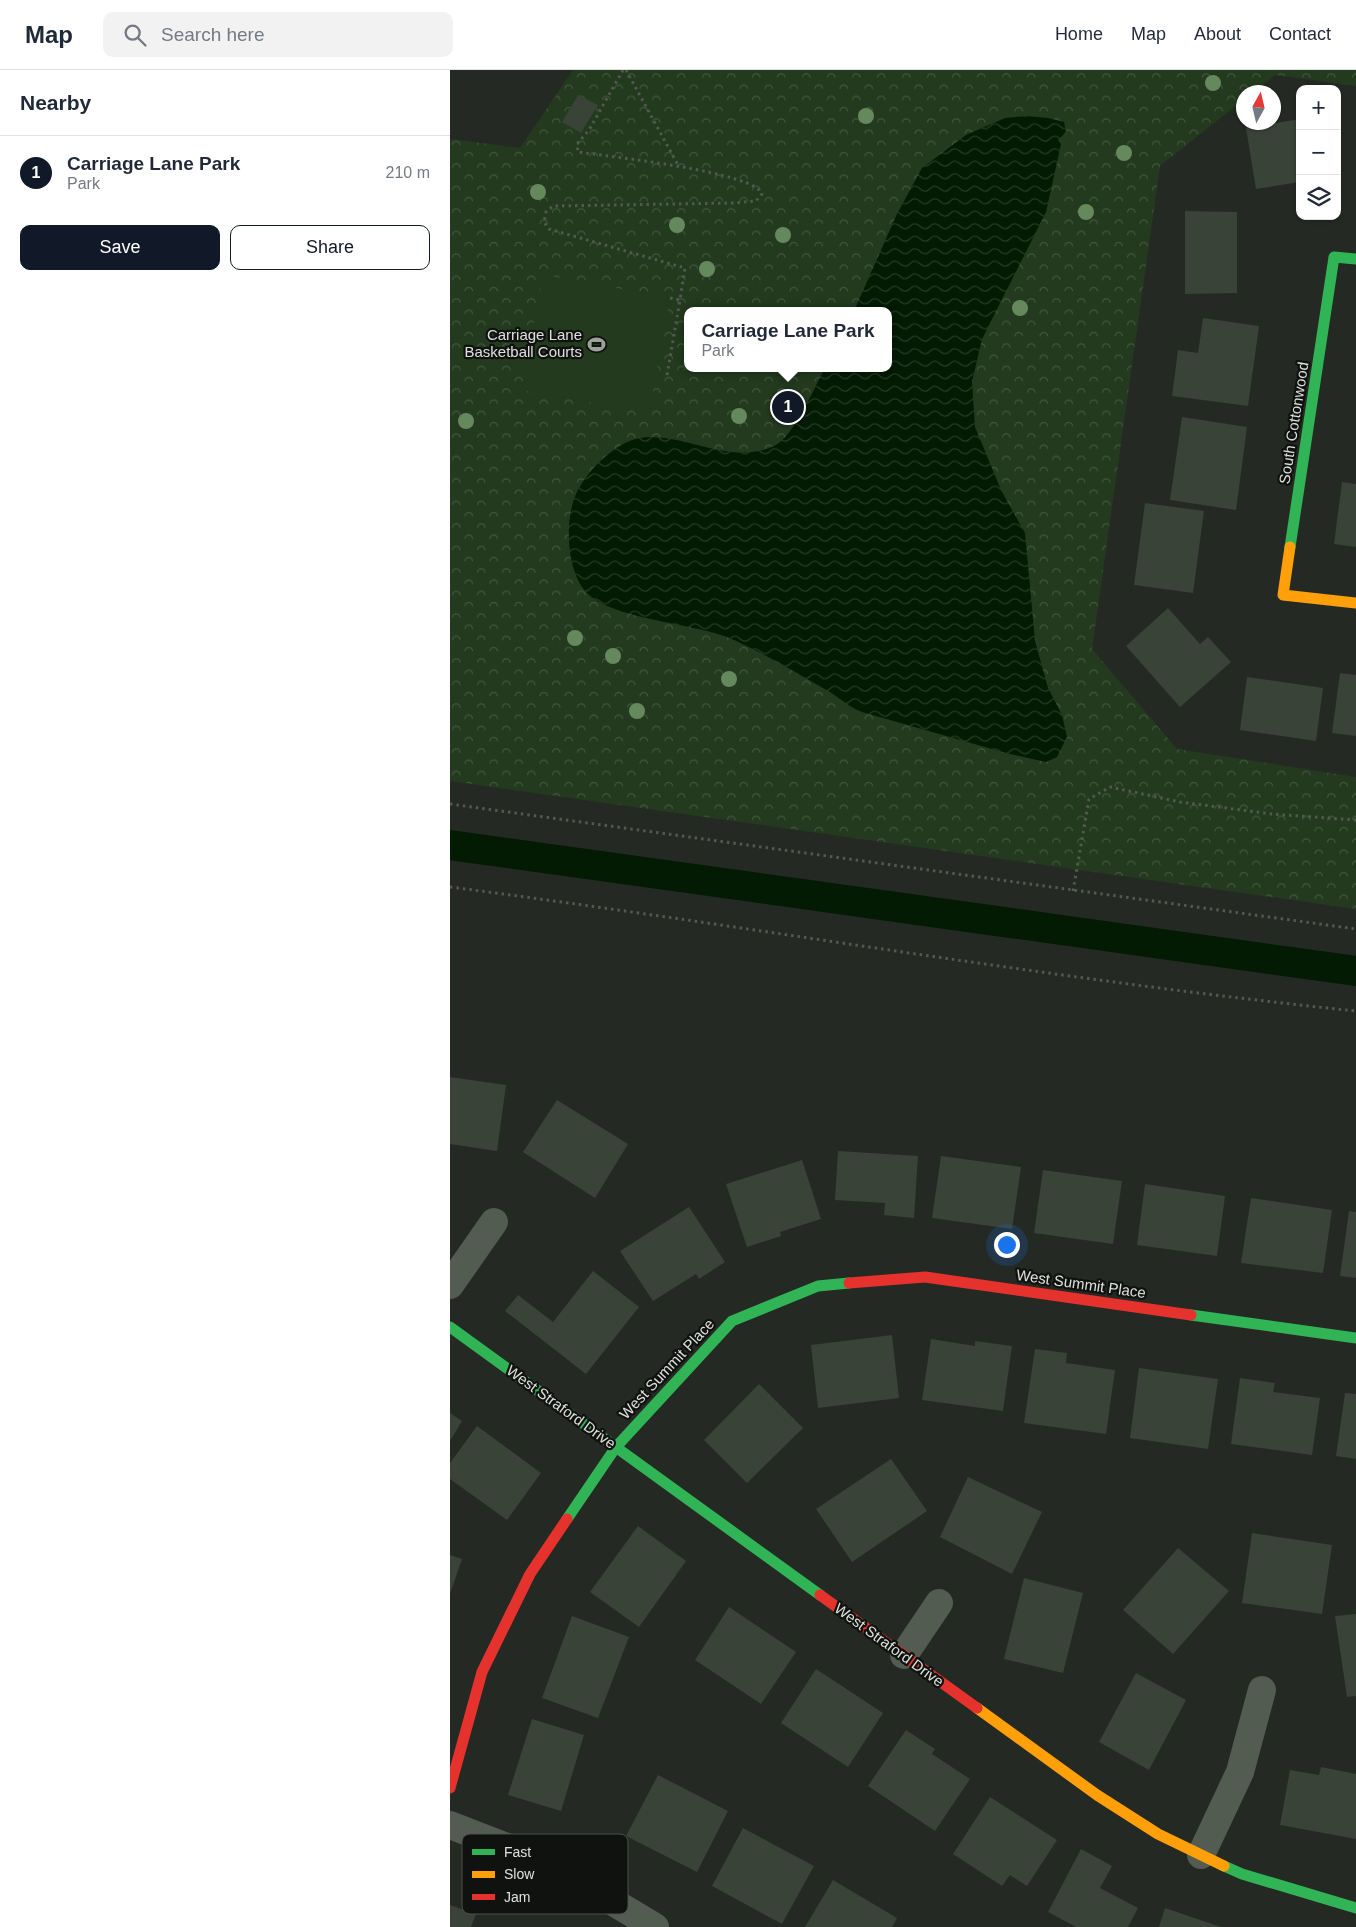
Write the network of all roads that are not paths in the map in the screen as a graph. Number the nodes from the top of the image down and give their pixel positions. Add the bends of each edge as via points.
1 (1356, 259) edge
2 (1356, 603) edge
3 (494, 1222) dead end
4 (450, 1285) edge
5 (450, 1327) edge
6 (1356, 1338) edge
7 (616, 1447) junction
8 (939, 1603) dead end
9 (904, 1655) junction
10 (1262, 1690) dead end
11 (450, 1788) edge
12 (450, 1825) edge
13 (473, 1834) edge
14 (1202, 1854) junction
15 (1356, 1908) edge
16 (628, 1911) edge
17 (655, 1927) edge

1 - 2 street, South Cottonwood via 1334,256 1283,595
3 - 4 street
5 - 7 street, West Straford Drive
6 - 7 street, West Summit Place via 925,1277 818,1286 732,1321
7 - 9 street, West Straford Drive
7 - 11 street, West Summit Place via 530,1574 486,1663
8 - 9 street
9 - 14 street, West Straford Drive via 1097,1796 1158,1834
10 - 14 street via 1240,1772
12 - 13 street
14 - 15 street, West Straford Drive via 1242,1874
16 - 17 street

